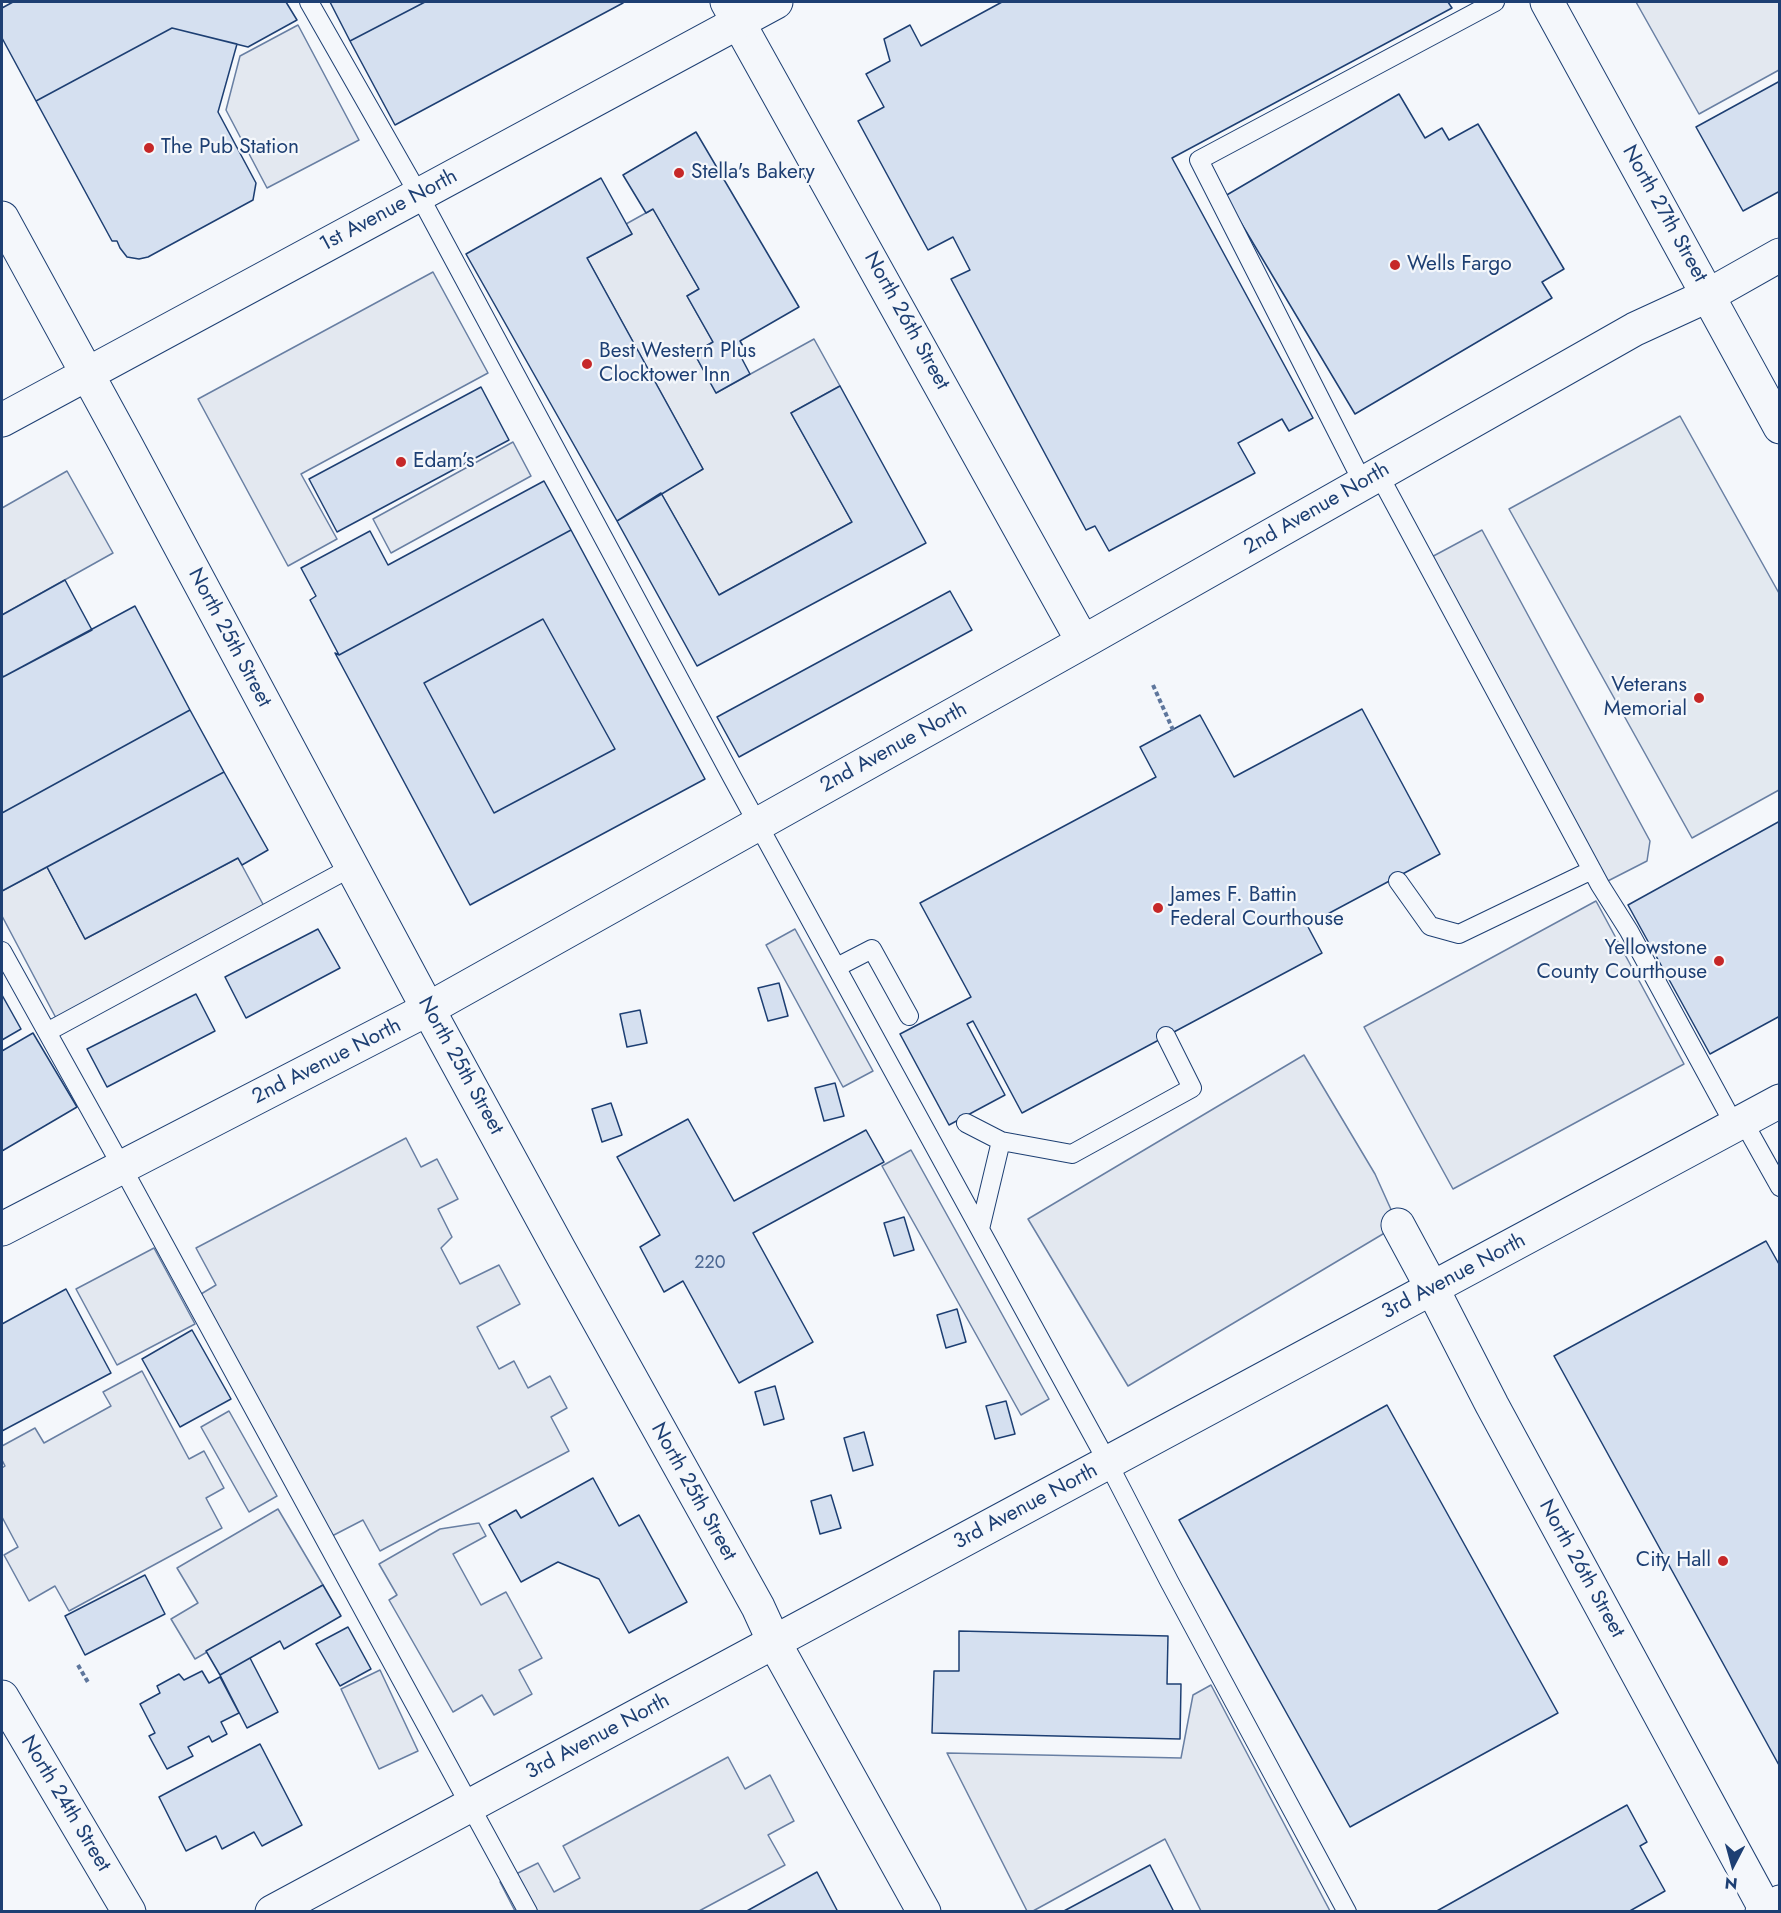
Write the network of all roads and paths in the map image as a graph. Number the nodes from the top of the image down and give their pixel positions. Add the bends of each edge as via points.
1 (309, 2) edge
2 (776, 2) edge
3 (1495, 2) edge
4 (1547, 2) edge
5 (733, 12) edge
6 (418, 195) junction
7 (2, 218) edge
8 (1779, 255) edge
9 (1709, 295) junction
10 (87, 374) junction
11 (2, 420) edge
12 (1779, 427) edge
13 (1370, 479) junction
14 (1083, 642) junction
15 (1153, 685) dead end
16 (1173, 729) dead end
17 (758, 824) junction
18 (352, 867) junction
19 (1592, 870) junction
20 (1398, 881) dead end
21 (2, 951) edge
22 (837, 967) junction
23 (428, 1009) junction
24 (909, 1017) dead end
25 (47, 1032) junction
26 (1166, 1036) dead end
27 (1779, 1101) edge
28 (1739, 1123) junction
29 (966, 1124) dead end
30 (1001, 1141) junction
31 (122, 1167) junction
32 (1779, 1187) edge
33 (1398, 1225) dead end
34 (2, 1229) edge
35 (980, 1229) junction
36 (1432, 1288) junction
37 (1108, 1463) junction
38 (774, 1642) junction
39 (78, 1665) dead end
40 (89, 1684) dead end
41 (2, 1697) edge
42 (469, 1806) junction
43 (1769, 1909) edge
44 (129, 1911) edge
45 (272, 1911) edge
46 (528, 1911) edge
47 (924, 1911) edge
48 (1347, 1911) edge

1 - 6 lane
2 - 5 street, 1st Avenue North
3 - 13 lane via 1199,160
4 - 9 street, North 27th Street
5 - 6 street, 1st Avenue North
5 - 14 street, North 26th Street
6 - 10 street, 1st Avenue North
6 - 17 lane
7 - 10 street, North 25th Street
8 - 9 street, 2nd Avenue North
9 - 12 street, North 27th Street
9 - 13 street, 2nd Avenue North via 1635,329
10 - 11 street, 1st Avenue North
10 - 18 street, North 25th Street
13 - 14 street, 2nd Avenue North
13 - 19 lane
14 - 17 street, 2nd Avenue North
15 - 16 path
17 - 22 lane
17 - 23 street, 2nd Avenue North
18 - 23 street, North 25th Street
18 - 25 lane
19 - 20 lane via 1459,934 1430,926
19 - 28 lane
21 - 25 lane
22 - 24 lane via 872,949
22 - 35 lane
23 - 31 street, 2nd Avenue North
23 - 38 street, North 25th Street
25 - 31 lane
26 - 30 lane via 1192,1088 1072,1154
27 - 28 street, 3rd Avenue North
28 - 32 lane
28 - 36 street, 3rd Avenue North
29 - 30 lane
30 - 35 lane
31 - 34 street, 2nd Avenue North
31 - 42 lane
33 - 36 street, North 26th Street
35 - 37 lane
36 - 37 street, 3rd Avenue North
36 - 43 street, North 26th Street
37 - 38 street, 3rd Avenue North
37 - 48 lane
38 - 42 street, 3rd Avenue North
38 - 47 street, North 25th Street
39 - 40 path
41 - 44 street, North 24th Street
42 - 45 street, 3rd Avenue North
42 - 46 lane

